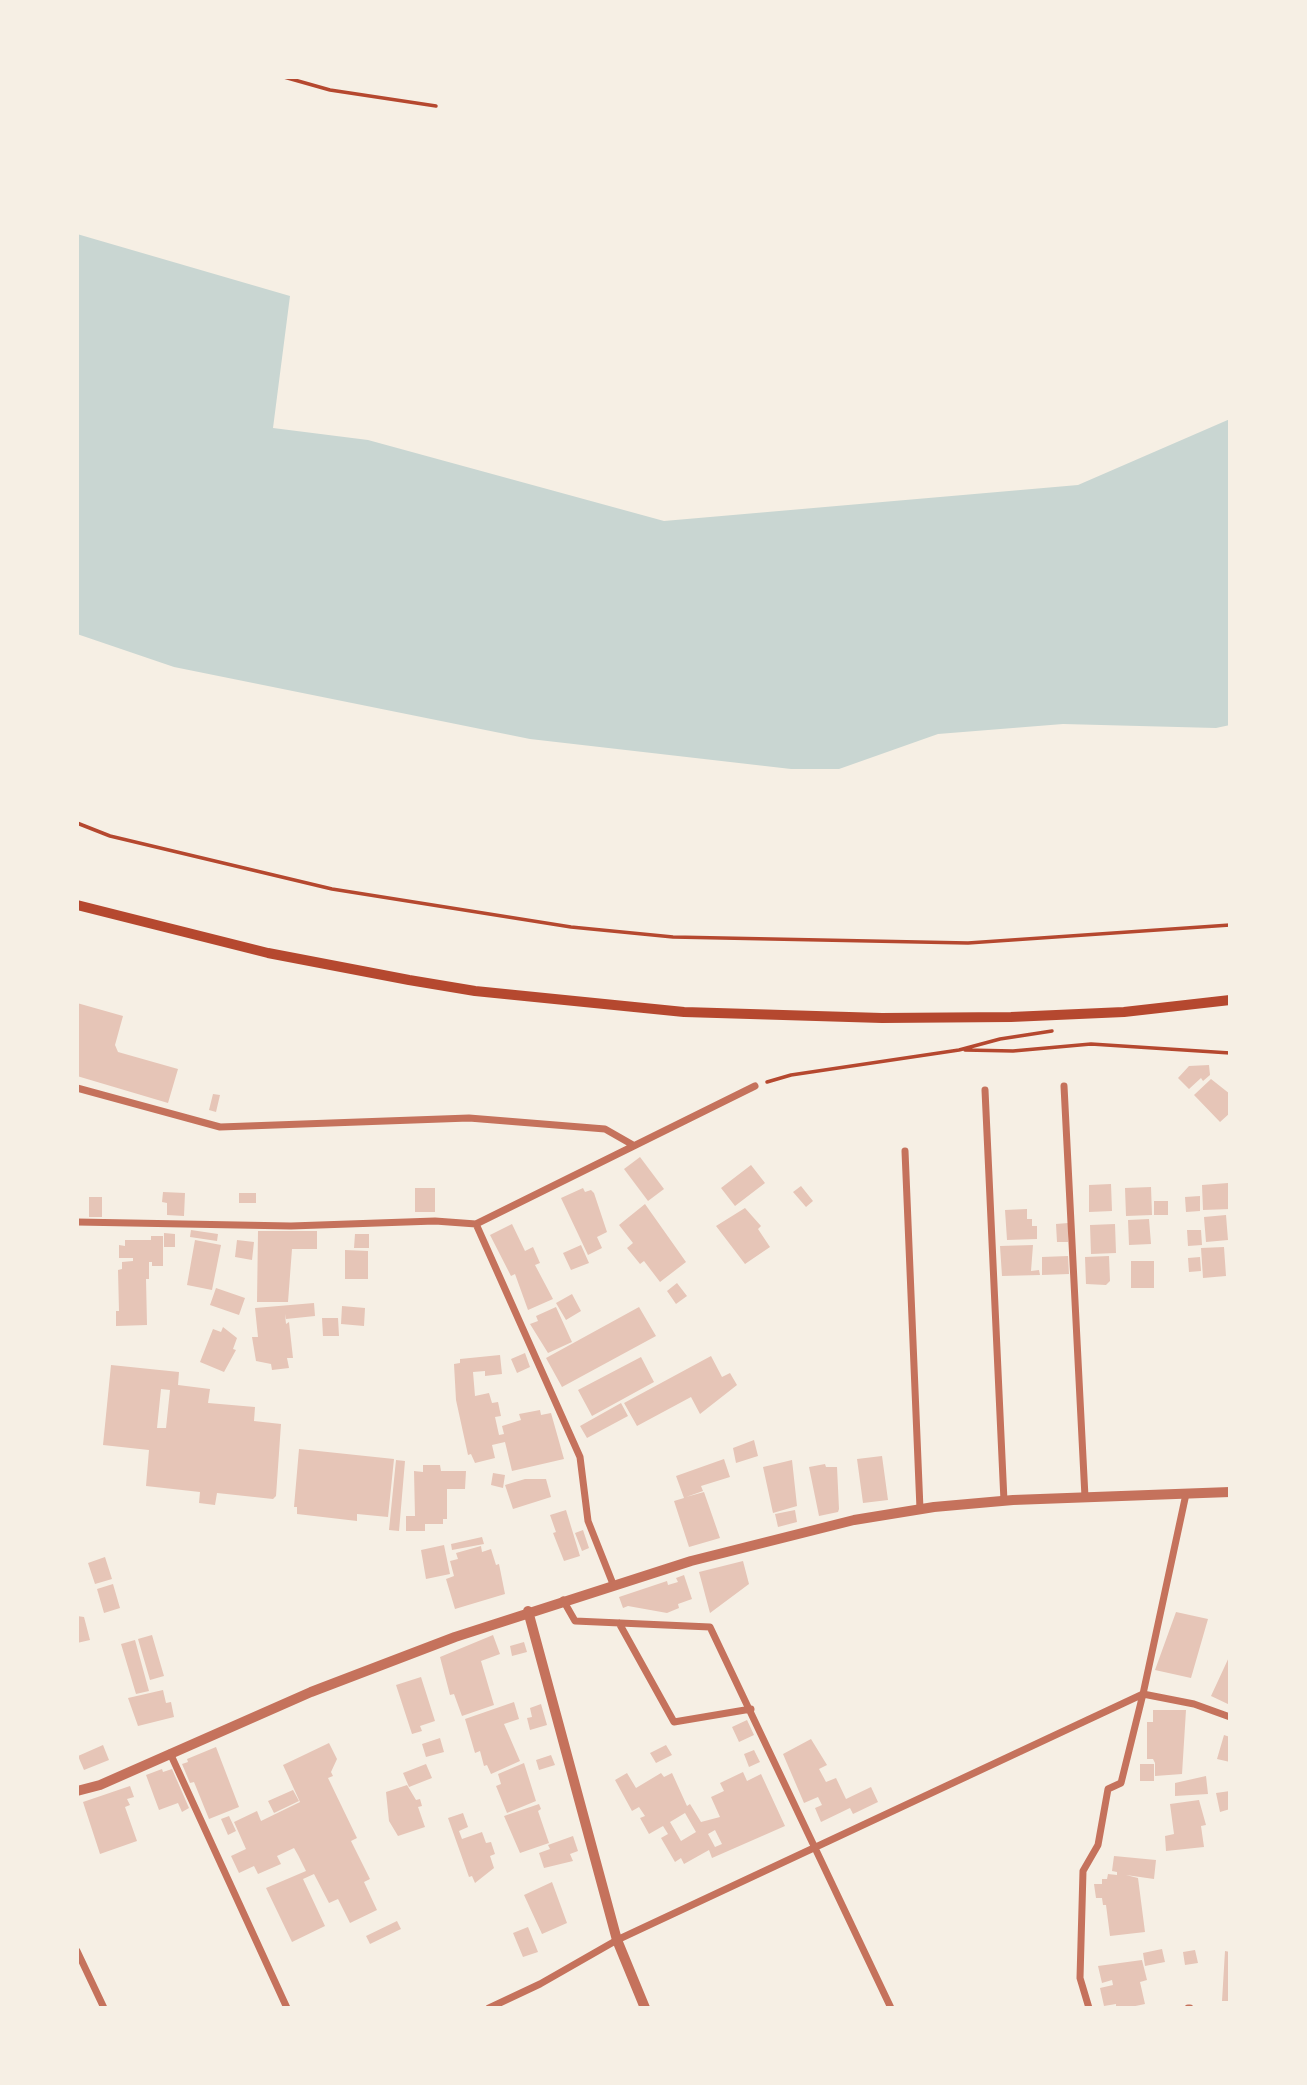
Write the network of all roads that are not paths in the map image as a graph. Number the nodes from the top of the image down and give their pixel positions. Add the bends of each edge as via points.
1 (77, 905) edge
2 (1230, 1000) edge
3 (755, 1086) road end
4 (1065, 1086) dead end
5 (77, 1088) edge
6 (985, 1090) dead end
7 (633, 1145) junction
8 (905, 1151) dead end
9 (77, 1222) edge
10 (476, 1224) junction
11 (1230, 1492) edge
12 (1186, 1494) junction
13 (1085, 1497) junction
14 (1004, 1501) junction
15 (920, 1509) junction
16 (613, 1584) junction
17 (563, 1600) junction
18 (528, 1611) junction
19 (620, 1623) junction
20 (1143, 1694) junction
21 (751, 1709) junction
22 (1230, 1717) edge
23 (170, 1753) junction
24 (77, 1791) edge
25 (815, 1847) junction
26 (617, 1940) junction
27 (77, 1951) edge
28 (104, 2008) edge
29 (287, 2008) edge
30 (489, 2008) edge
31 (646, 2008) edge
32 (891, 2008) edge
33 (1089, 2008) edge

1 - 2 main road via 350,969 475,991 661,1010 882,1018 1011,1017 1124,1012
3 - 7 street
4 - 13 street
5 - 7 street via 220,1127 469,1118 605,1129
6 - 14 street
7 - 10 street
8 - 15 street
9 - 10 street
10 - 16 street via 580,1457 588,1521
11 - 12 street
12 - 13 street
12 - 20 street
13 - 14 street
14 - 15 street
15 - 16 street via 854,1520
16 - 17 street
17 - 18 street
17 - 19 street via 575,1621
18 - 23 street via 311,1692
18 - 26 street
19 - 21 street via 710,1627
19 - 21 street via 674,1722
20 - 22 street
20 - 25 street
20 - 33 street via 1121,1783 1108,1789 1098,1845 1083,1871 1080,1978
21 - 25 street
23 - 24 street
23 - 29 street
25 - 26 street
25 - 32 street
26 - 30 street
26 - 31 street
27 - 28 street

